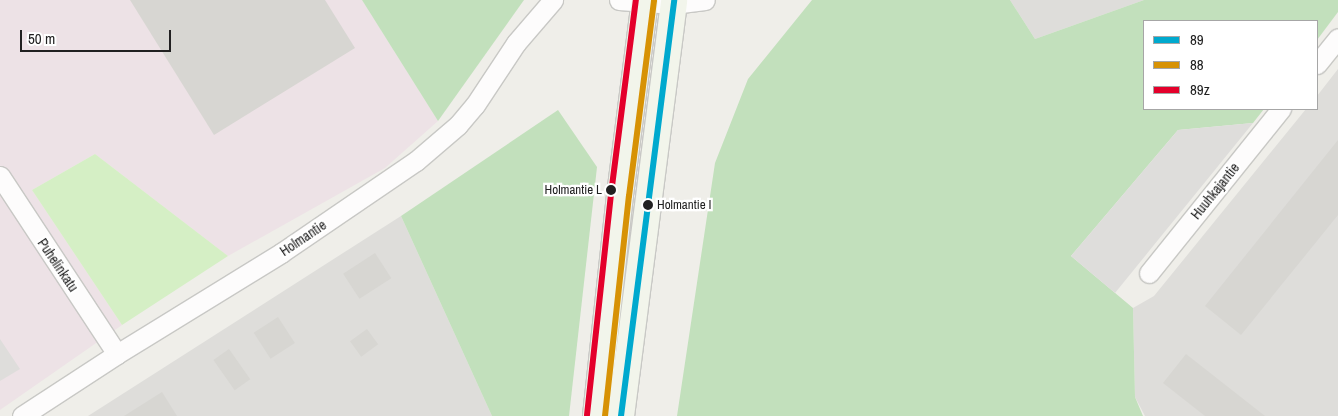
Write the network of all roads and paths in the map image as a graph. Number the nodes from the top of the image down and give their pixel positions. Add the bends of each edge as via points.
1 (557, 0) edge
2 (705, 0) edge
3 (636, 1) edge
4 (673, 2) edge
5 (548, 6) edge
6 (1338, 38) edge
7 (1318, 63) edge
8 (1280, 110) edge
9 (0, 176) edge
10 (1149, 273) dead end
11 (117, 354) junction
12 (22, 416) edge
13 (596, 416) edge
14 (621, 416) edge

1 - 5 street, Holmantie
2 - 4 street
3 - 4 street
3 - 13 main road via 620,195
4 - 14 main road
5 - 11 street, Holmantie via 516,43 475,105 439,143 281,253
6 - 7 street
8 - 10 street, Huuhkajantie
9 - 11 street, Puhelinkatu
11 - 12 street, Holmantie

